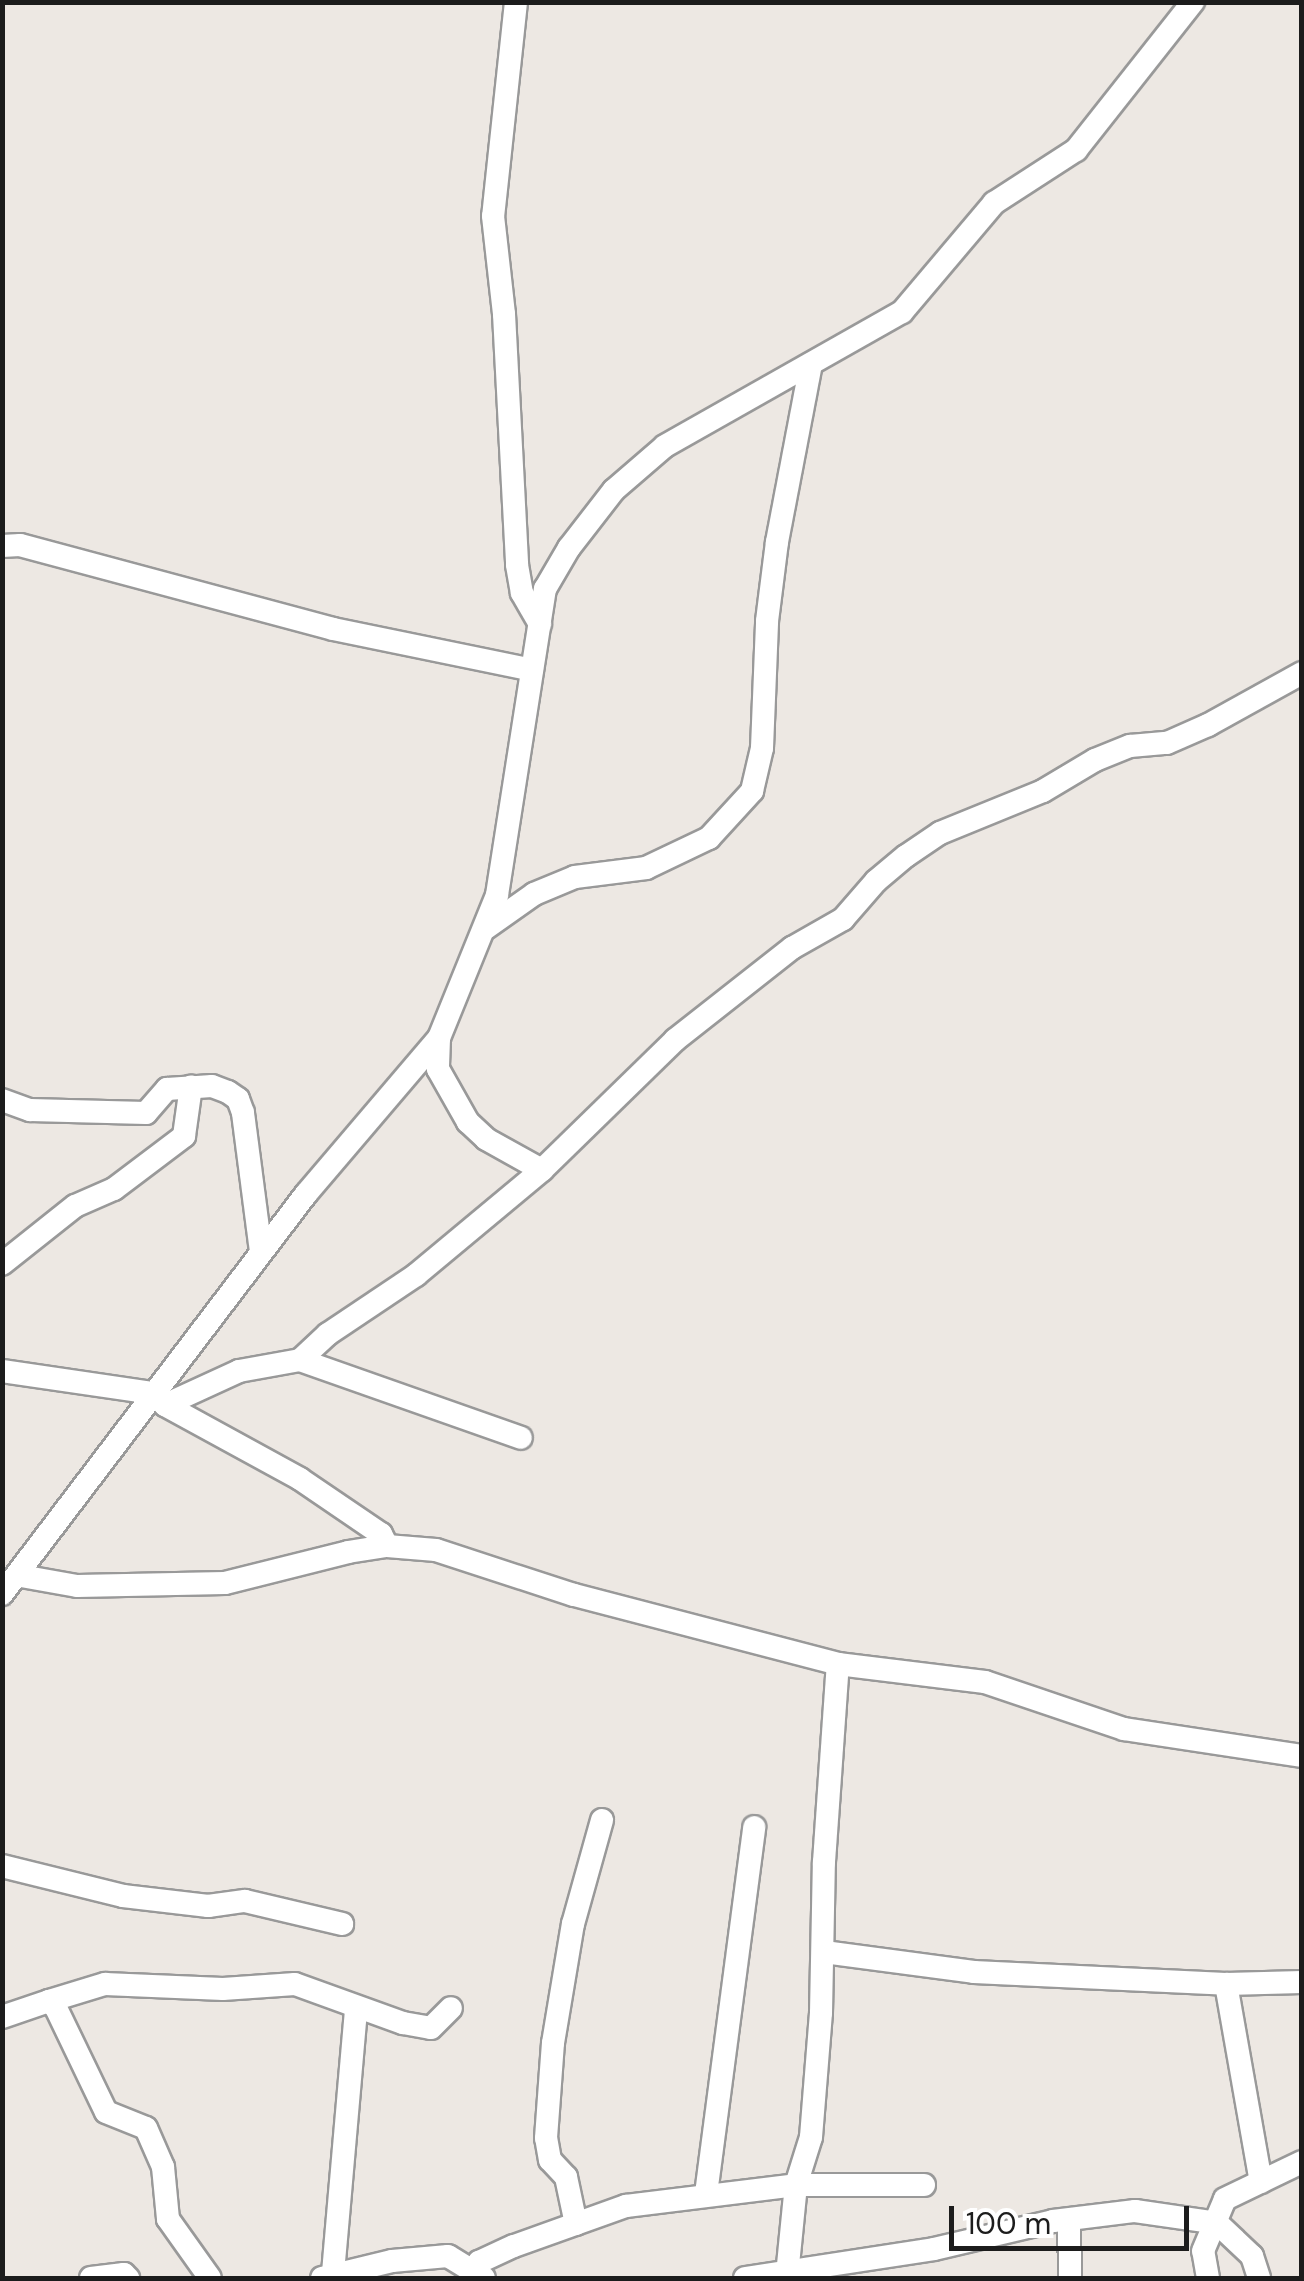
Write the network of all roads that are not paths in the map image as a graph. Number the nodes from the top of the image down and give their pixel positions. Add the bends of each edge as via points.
1 (516, 2) edge
2 (1193, 2) edge
3 (811, 364) junction
4 (2, 546) edge
5 (540, 624) junction
6 (532, 670) junction
7 (1302, 673) edge
8 (486, 928) junction
9 (438, 1038) junction
10 (179, 1088) junction
11 (2, 1100) edge
12 (542, 1170) junction
13 (261, 1252) junction
14 (2, 1264) edge
15 (300, 1360) junction
16 (2, 1371) edge
17 (159, 1399) junction
18 (520, 1438) dead end
19 (386, 1546) junction
20 (20, 1576) junction
21 (2, 1594) edge
22 (838, 1664) junction
23 (1302, 1756) edge
24 (602, 1820) dead end
25 (754, 1826) dead end
26 (2, 1866) edge
27 (342, 1924) dead end
28 (824, 1952) junction
29 (1302, 1982) edge
30 (1226, 1984) junction
31 (49, 2000) junction
32 (356, 2008) junction
33 (451, 2008) dead end
34 (2, 2017) edge
35 (1302, 2162) edge
36 (1260, 2182) junction
37 (924, 2185) dead end
38 (796, 2186) junction
39 (706, 2194) junction
40 (1069, 2221) junction
41 (1216, 2223) junction
42 (576, 2224) junction
43 (479, 2275) edge
44 (787, 2275) junction
45 (327, 2277) edge
46 (91, 2278) edge
47 (128, 2278) edge
48 (210, 2278) edge
49 (744, 2278) edge
50 (1070, 2278) edge
51 (1208, 2278) edge
52 (1259, 2278) edge

1 - 5 street via 493,216 517,565 522,592
2 - 3 street via 1076,150 994,203 902,312
3 - 5 street via 666,446 614,490 552,574
3 - 8 street via 777,542 762,748 752,791 709,838 646,868 561,883
4 - 6 street via 333,629
5 - 6 street
6 - 8 street via 497,895
7 - 12 street via 1208,725 1096,760 906,856 844,918 792,948 675,1040
8 - 9 street
9 - 12 street via 438,1069 468,1122
9 - 13 street
10 - 11 street via 146,1113 30,1110
10 - 13 street via 212,1086 238,1099
10 - 14 street via 184,1136 114,1189 75,1206
12 - 15 street
13 - 17 street
15 - 17 street via 239,1371
15 - 18 street
16 - 17 street
17 - 19 street via 300,1479 380,1534
17 - 20 street
19 - 20 street via 225,1583 77,1586
19 - 22 street via 436,1550 574,1595
20 - 21 street
22 - 23 street via 984,1682 1124,1729
22 - 28 street
24 - 42 street via 573,1924 546,2138 550,2160 566,2177
25 - 39 street
26 - 27 street via 122,1896 208,1906 245,1901
28 - 30 street via 974,1972
28 - 38 street via 810,2136
29 - 30 street
30 - 36 street
31 - 32 street via 105,1984 223,1990 295,1984
31 - 34 street
31 - 48 street via 106,2112 146,2128 164,2167 168,2219
32 - 33 street via 431,2028
32 - 45 street
35 - 36 street
36 - 41 street via 1225,2199
37 - 38 street
38 - 39 street
38 - 44 street
39 - 42 street via 626,2206
40 - 41 street via 1135,2211
40 - 44 street
40 - 50 street
41 - 51 street via 1204,2251
41 - 52 street via 1252,2256
42 - 43 street via 479,2262
43 - 45 street via 448,2256
44 - 49 street
46 - 47 street

